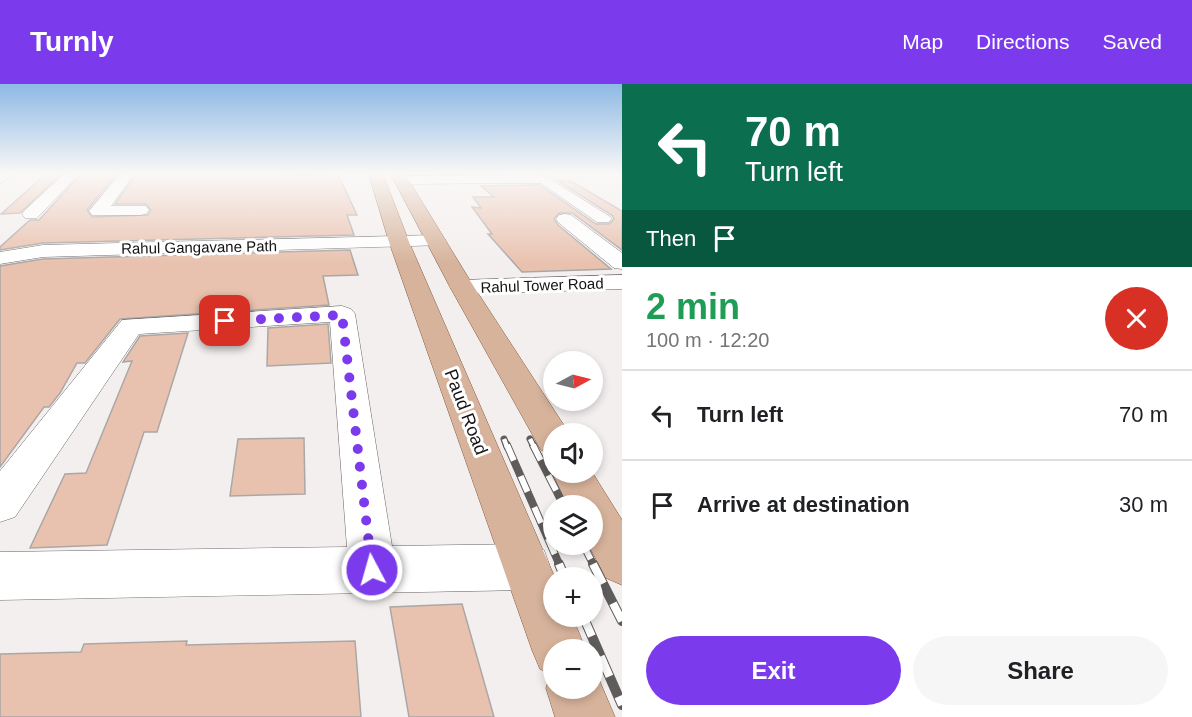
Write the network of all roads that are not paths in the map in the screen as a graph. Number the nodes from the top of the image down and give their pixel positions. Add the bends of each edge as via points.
1 (42, 204) edge
2 (98, 204) edge
3 (395, 204) edge
4 (411, 204) edge
5 (581, 204) edge
6 (140, 210) dead end
7 (31, 214) dead end
8 (603, 218) dead end
9 (622, 222) edge
10 (436, 241) junction
11 (399, 242) junction
12 (0, 258) edge
13 (622, 262) edge
14 (622, 282) edge
15 (462, 287) junction
16 (544, 423) edge
17 (0, 503) edge
18 (603, 529) edge
19 (622, 562) edge
20 (527, 567) junction
21 (372, 570) junction
22 (0, 576) edge
23 (555, 639) edge
24 (578, 699) edge
25 (585, 717) edge

1 - 7 street
2 - 6 street via 90,212
3 - 11 main road, Paud Road
4 - 10 main road
5 - 8 street
9 - 13 street via 568,221
10 - 11 street, Rahul Gangavane Path
10 - 15 main road
11 - 12 street, Rahul Gangavane Path via 43,251
11 - 20 main road, Paud Road
14 - 15 street, Rahul Tower Road
15 - 16 main road
17 - 21 street via 131,326 342,315
18 - 19 main road
20 - 21 street
20 - 23 main road, Paud Road
21 - 22 street
24 - 25 main road

